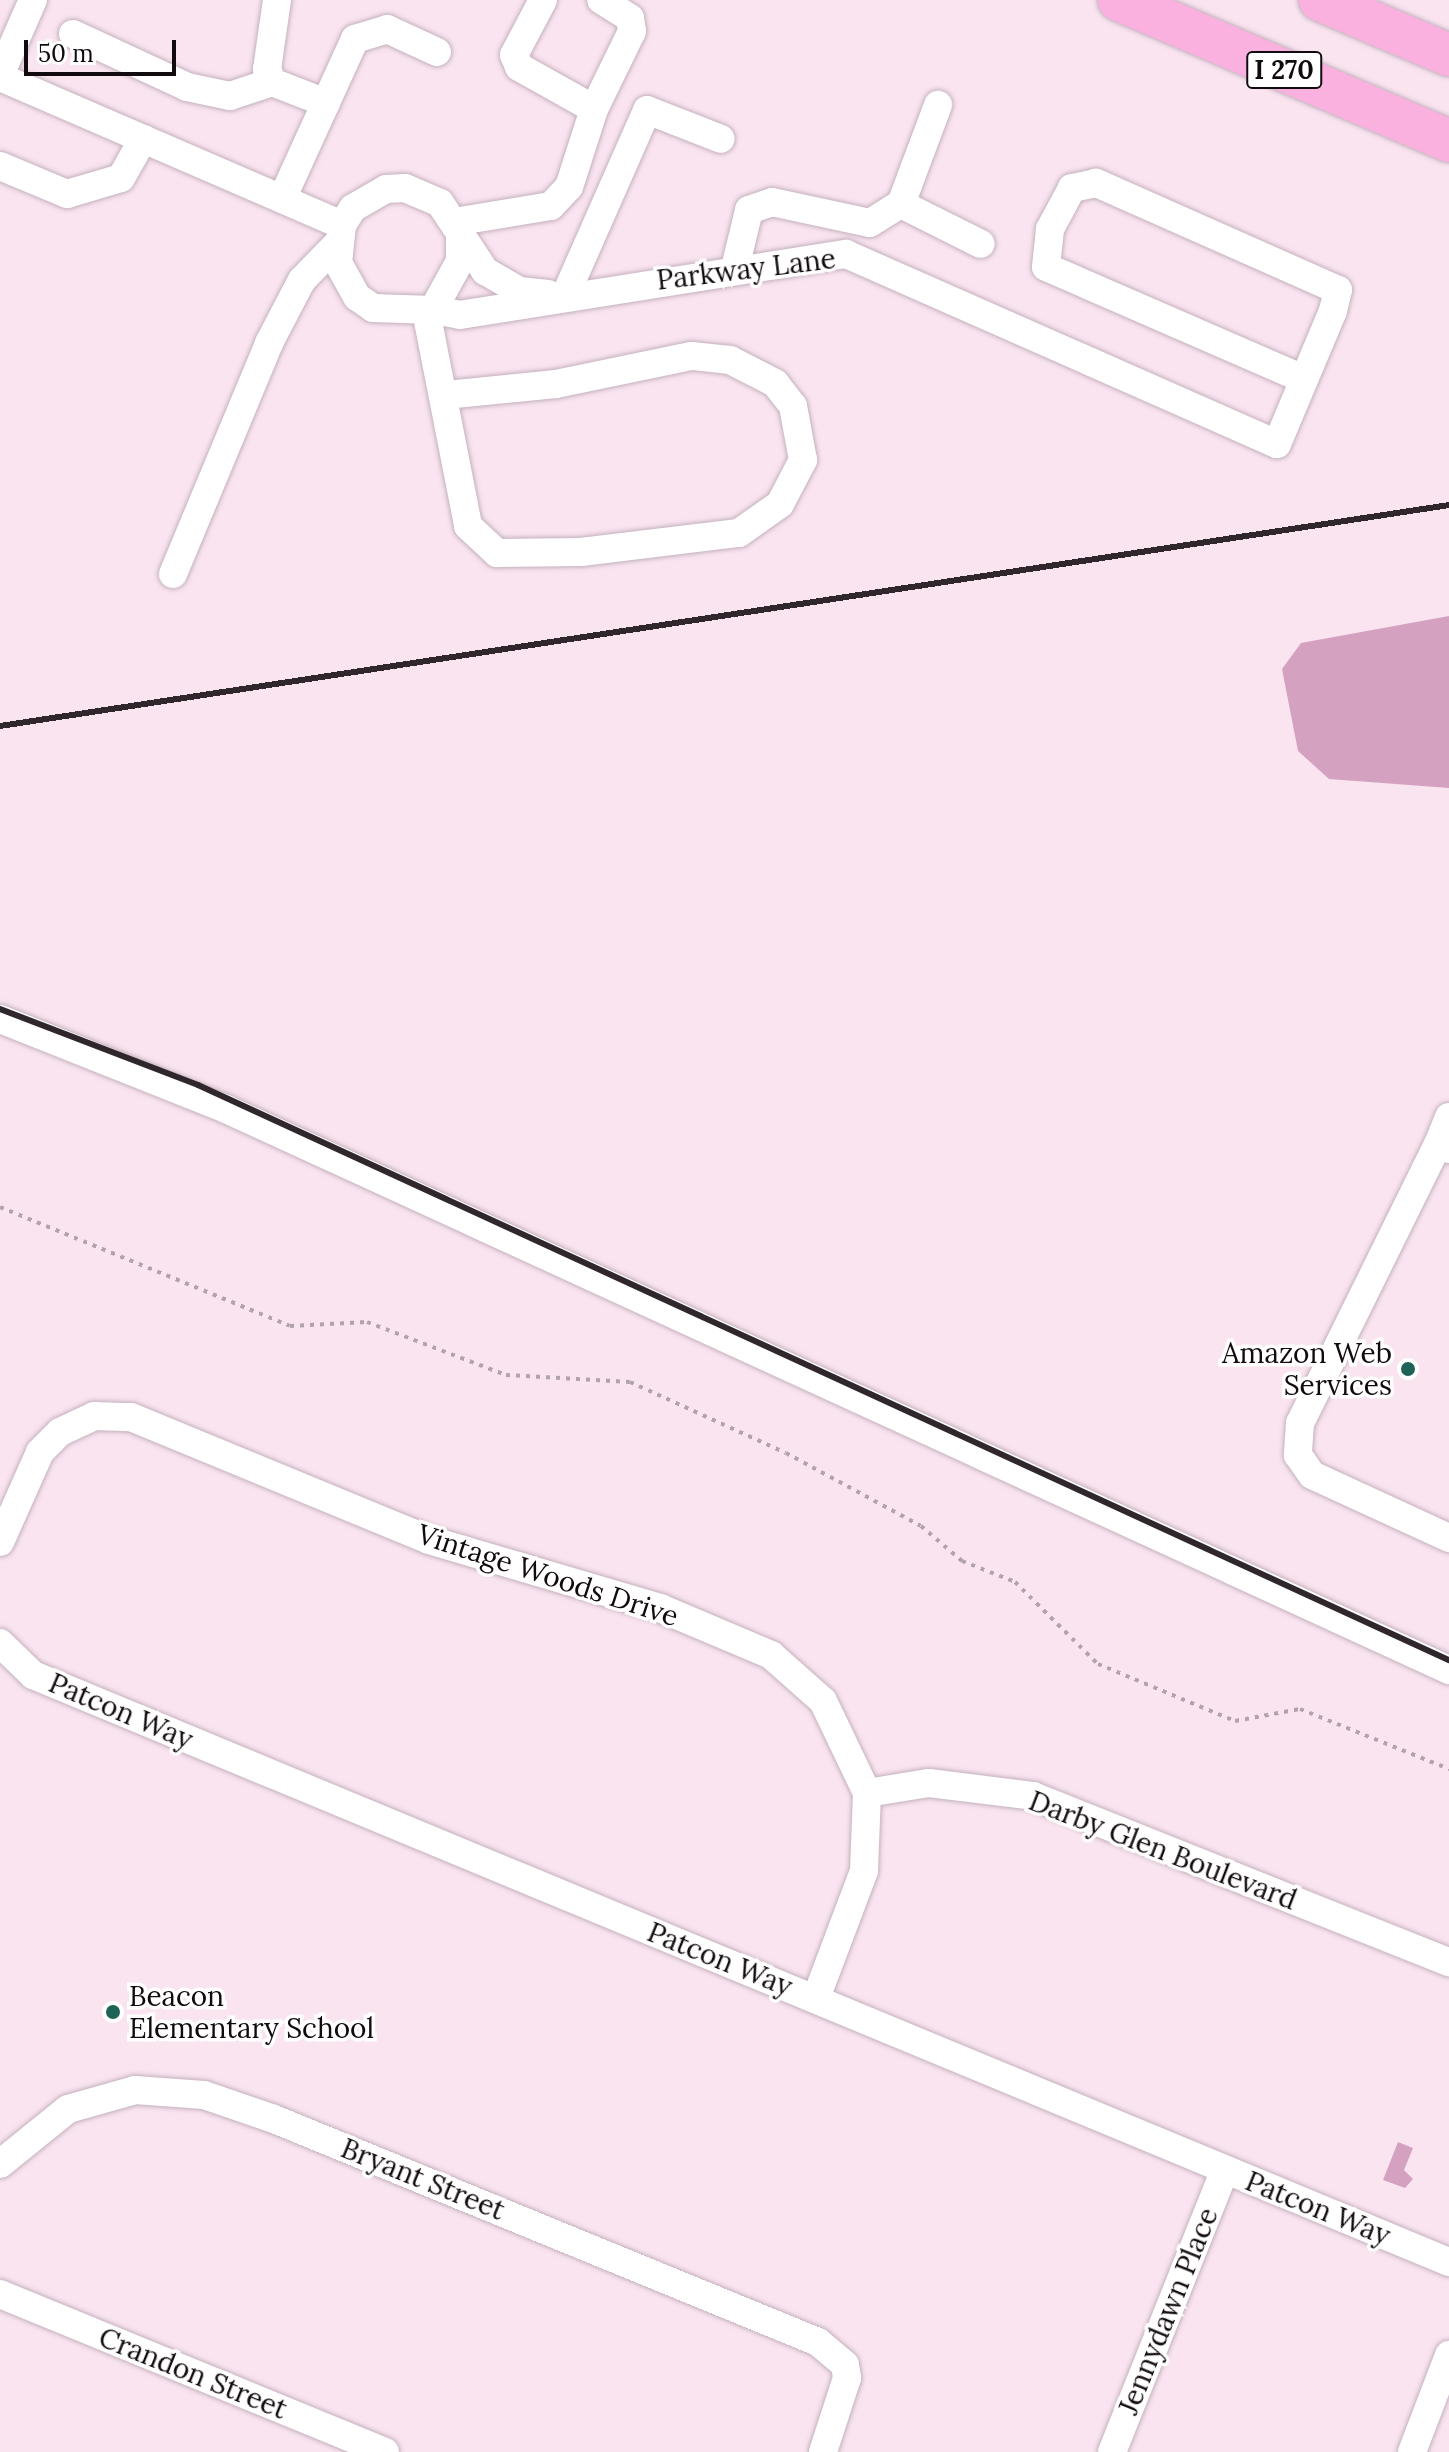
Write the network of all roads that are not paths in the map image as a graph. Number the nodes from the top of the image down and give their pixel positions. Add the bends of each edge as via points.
1 (33, 0) edge
2 (277, 0) edge
3 (543, 0) edge
4 (601, 0) edge
5 (1119, 0) edge
6 (1320, 0) edge
7 (9, 30) edge
8 (73, 34) dead end
9 (437, 52) dead end
10 (1449, 55) edge
11 (0, 76) edge
12 (272, 82) junction
13 (326, 103) junction
14 (938, 105) dead end
15 (594, 109) junction
16 (143, 139) junction
17 (721, 139) dead end
18 (1449, 141) edge
19 (0, 166) edge
20 (282, 199) junction
21 (901, 204) junction
22 (457, 229) junction
23 (340, 234) junction
24 (981, 244) dead end
25 (735, 268) junction
26 (562, 294) junction
27 (430, 310) junction
28 (1304, 379) junction
29 (445, 395) junction
30 (173, 574) dead end
31 (0, 1019) edge
32 (1449, 1117) edge
33 (1443, 1146) edge
34 (5, 1530) edge
35 (1449, 1538) edge
36 (0, 1643) edge
37 (1449, 1670) edge
38 (867, 1793) junction
39 (1449, 1962) edge
40 (816, 1998) junction
41 (0, 2164) edge
42 (1225, 2170) junction
43 (1449, 2262) edge
44 (0, 2294) edge
45 (1449, 2355) edge
46 (385, 2452) edge
47 (823, 2452) edge
48 (1112, 2452) edge
49 (1412, 2452) edge

1 - 7 street
2 - 12 street via 267,69
3 - 15 street via 514,55 519,67
4 - 15 street via 630,18 632,31
5 - 18 highway, I 270
6 - 10 highway
7 - 11 street
8 - 12 street via 187,87 230,96
9 - 13 street via 387,29 355,39
11 - 16 street
12 - 13 street
13 - 20 street
14 - 21 street
15 - 22 street via 559,200
16 - 19 street via 121,178 67,194
16 - 20 street
17 - 26 street via 647,110
20 - 23 street
21 - 24 street
21 - 25 street via 870,223 772,202 749,210
22 - 23 street via 440,203 405,188 368,196
22 - 26 street, Parkway Lane via 469,256 508,285
22 - 27 street via 460,261
23 - 27 street via 341,272 357,297 392,313
23 - 30 street via 302,280 269,343
25 - 26 street, Parkway Lane
25 - 28 street, Parkway Lane via 846,254 1277,444
26 - 27 street, Parkway Lane via 460,315
27 - 29 street
28 - 28 street via 1338,290 1096,183 1072,188 1050,229 1046,267
29 - 29 street via 468,526 497,553 581,552 739,533 780,504 803,460 793,406 775,383 730,360 691,356 570,381
31 - 37 street via 212,1103
32 - 33 street
33 - 35 street via 1300,1423 1298,1455 1312,1475
34 - 38 street, Vintage Woods Drive via 40,1452 80,1419 109,1414 160,1426 429,1540 660,1608 771,1655 823,1701
36 - 40 street, Patcon Way via 33,1675
38 - 39 street, Darby Glen Boulevard via 929,1783 1033,1796
38 - 40 street, Vintage Woods Drive via 864,1871
40 - 42 street, Patcon Way
41 - 47 street, Bryant Street via 21,2141 98,2097 167,2089 204,2095 804,2336 845,2365 846,2395
42 - 43 street, Patcon Way
42 - 48 street, Jennydawn Place
44 - 46 street, Crandon Street
45 - 49 street

